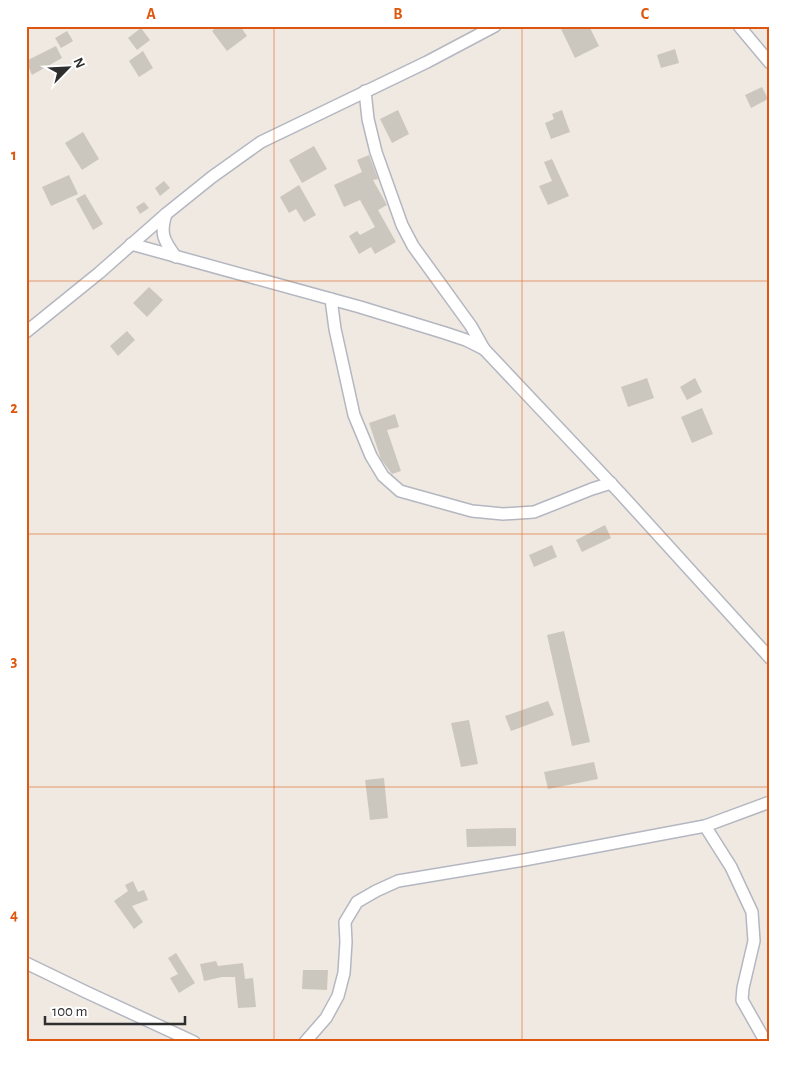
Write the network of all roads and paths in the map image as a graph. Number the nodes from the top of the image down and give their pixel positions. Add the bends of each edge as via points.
1 (495, 26) edge
2 (739, 26) edge
3 (770, 64) edge
4 (366, 92) junction
5 (166, 214) junction
6 (131, 244) junction
7 (176, 257) junction
8 (331, 299) junction
9 (26, 332) edge
10 (484, 349) junction
11 (611, 483) junction
12 (770, 658) edge
13 (770, 802) edge
14 (705, 826) junction
15 (26, 963) edge
16 (194, 1042) edge
17 (305, 1042) edge
18 (764, 1042) edge

1 - 4 street
2 - 3 street
4 - 5 street via 261,142
4 - 10 street via 376,152 402,225
5 - 6 street
5 - 7 street via 162,228 168,247
6 - 7 street
6 - 9 street
7 - 8 street
8 - 10 street via 445,333
8 - 11 street via 354,415 383,476 400,491 472,511 503,514 534,512
10 - 11 street
11 - 12 street
13 - 14 street
14 - 17 street via 398,881 376,891 357,902 344,922 344,973 338,996 326,1018
14 - 18 street via 731,867 752,912 754,941 742,1000
15 - 16 street

